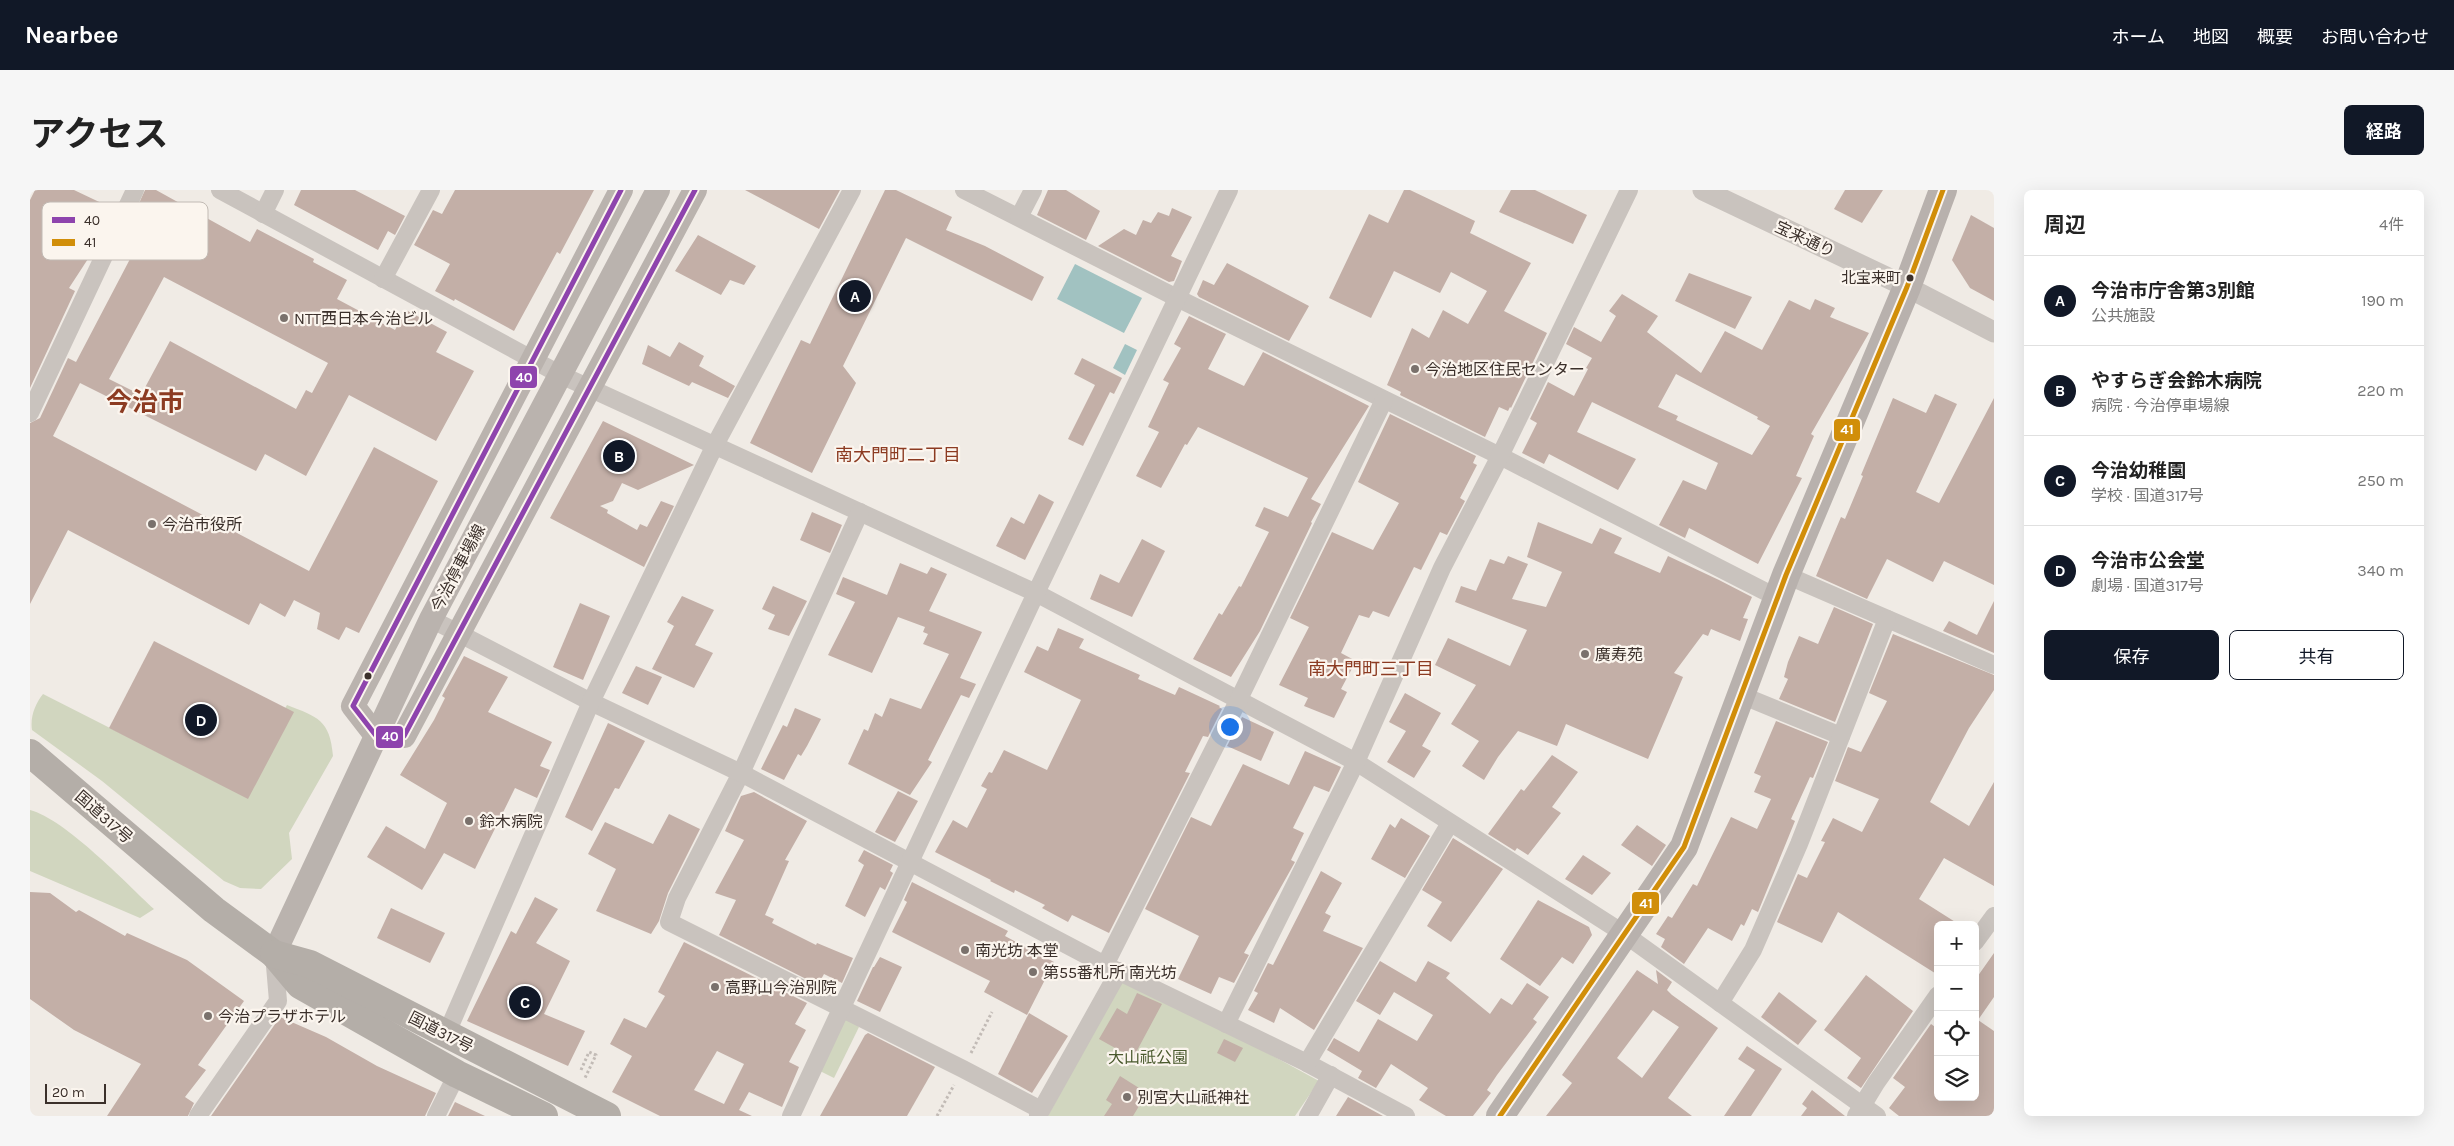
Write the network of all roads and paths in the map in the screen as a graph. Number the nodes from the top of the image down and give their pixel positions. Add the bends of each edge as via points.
1 (135, 190) edge
2 (220, 190) edge
3 (275, 190) edge
4 (431, 190) edge
5 (620, 190) edge
6 (658, 190) edge
7 (695, 190) edge
8 (852, 190) edge
9 (964, 190) edge
10 (1033, 190) edge
11 (1229, 190) edge
12 (1629, 190) edge
13 (1703, 190) edge
14 (1941, 191) edge
15 (129, 202) edge
16 (263, 214) junction
17 (1019, 217) junction
18 (102, 260) edge
19 (383, 280) junction
20 (1907, 287) junction
21 (1176, 298) junction
22 (1994, 332) edge
23 (532, 360) junction
24 (561, 375) junction
25 (590, 388) junction
26 (1384, 400) junction
27 (30, 413) edge
28 (715, 445) junction
29 (1500, 456) junction
30 (860, 512) junction
31 (1782, 586) junction
32 (1036, 593) junction
33 (431, 619) junction
34 (1887, 619) junction
35 (457, 632) junction
36 (1994, 665) edge
37 (1741, 695) junction
38 (1238, 701) junction
39 (591, 702) junction
40 (1841, 736) junction
41 (377, 737) junction
42 (30, 753) edge
43 (1356, 762) junction
44 (740, 773) junction
45 (1450, 823) junction
46 (911, 862) junction
47 (1994, 916) edge
48 (1624, 933) junction
49 (1979, 937) edge
50 (274, 954) junction
51 (1112, 968) junction
52 (1934, 1001) edge
53 (1720, 1003) junction
54 (842, 1010) junction
55 (1226, 1024) junction
56 (446, 1035) junction
57 (1307, 1063) junction
58 (581, 1070) dead end
59 (457, 1074) junction
60 (586, 1075) dead end
61 (1331, 1075) junction
62 (1040, 1113) edge
63 (1865, 1113) edge
64 (198, 1116) edge
65 (436, 1116) edge
66 (544, 1116) edge
67 (607, 1116) edge
68 (792, 1116) edge
69 (1308, 1116) edge
70 (1406, 1116) edge
71 (1500, 1116) edge

1 - 15 street
2 - 16 street
3 - 16 street
4 - 19 street
5 - 23 main road
6 - 24 main road, 今治停車場線
7 - 25 main road
8 - 28 street
9 - 17 street
10 - 17 street
11 - 21 street
12 - 29 street
13 - 20 street, 宝来通り
14 - 20 main road
16 - 19 street
17 - 21 street
18 - 27 street
19 - 23 street
20 - 22 street, 宝来通り
20 - 31 main road
21 - 26 street
21 - 32 street
23 - 24 street
23 - 41 main road via 353,706
24 - 25 street
24 - 33 main road, 今治停車場線
25 - 28 street
25 - 35 main road
26 - 29 street
26 - 38 street
28 - 30 street
28 - 39 street
29 - 31 street
29 - 43 street via 1442,568
30 - 32 street
30 - 44 street
31 - 34 street
31 - 37 main road
32 - 38 street
32 - 46 street
33 - 35 street
33 - 41 main road, 今治停車場線
34 - 36 street
34 - 40 street
35 - 39 street
35 - 41 main road via 404,736
37 - 40 street
37 - 48 main road via 1684,847
38 - 43 street
38 - 51 street
39 - 44 street
39 - 56 street
40 - 53 street via 1754,950
41 - 50 main road, 今治停車場線
42 - 50 highway, 国道317号 via 214,910
43 - 45 street
43 - 55 street
44 - 46 street
44 - 54 street via 677,898 669,922
45 - 48 street
45 - 57 street
46 - 51 street
46 - 54 street
47 - 49 street
48 - 53 street
48 - 71 main road
50 - 56 highway, 国道317号 via 310,964
50 - 59 highway, 国道317号 via 300,985
50 - 64 street via 278,1002
51 - 55 street
51 - 62 street
52 - 63 street via 1876,1083
53 - 63 street
54 - 62 street
54 - 68 street
55 - 57 street
56 - 67 highway, 国道317号
57 - 61 street
58 - 60 path via 589,1052 596,1055
59 - 65 street
59 - 66 highway, 国道317号
61 - 69 street
61 - 70 street

